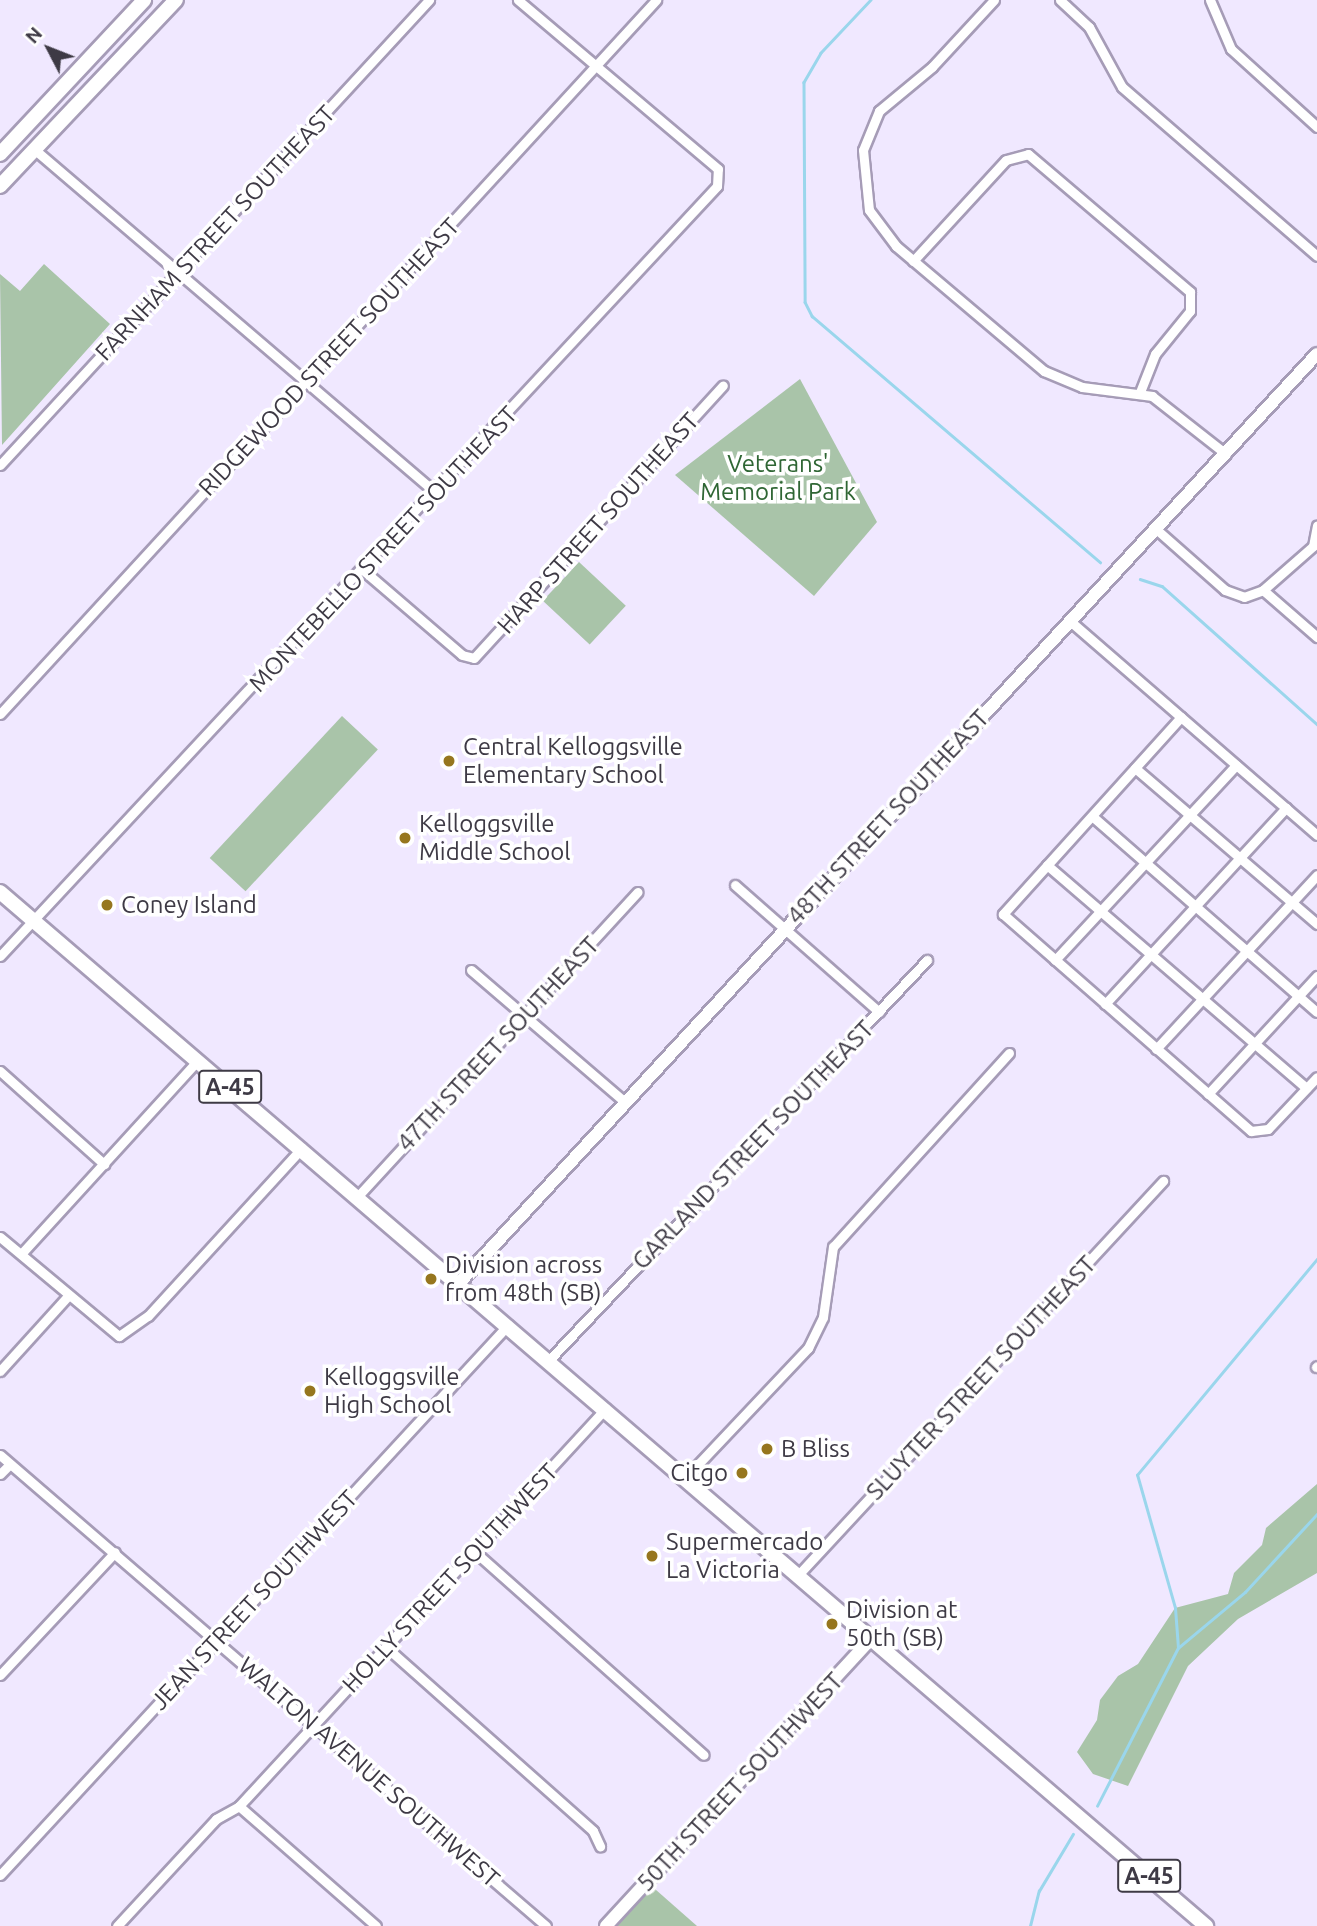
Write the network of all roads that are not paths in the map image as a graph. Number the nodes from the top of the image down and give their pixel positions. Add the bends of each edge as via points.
1 (144, 0) edge
2 (176, 0) edge
3 (429, 0) edge
4 (518, 0) edge
5 (656, 0) edge
6 (994, 0) edge
7 (1060, 0) edge
8 (1210, 0) edge
9 (597, 66) junction
10 (32, 118) junction
11 (1317, 127) edge
12 (34, 149) junction
13 (2, 152) edge
14 (3, 183) edge
15 (1317, 256) edge
16 (913, 261) junction
17 (178, 273) junction
18 (1317, 354) edge
19 (305, 382) junction
20 (723, 385) dead end
21 (1140, 392) junction
22 (1226, 454) junction
23 (0, 465) edge
24 (436, 493) junction
25 (1317, 525) edge
26 (1156, 529) junction
27 (1315, 547) edge
28 (363, 570) junction
29 (1263, 590) junction
30 (1070, 621) junction
31 (1317, 637) edge
32 (0, 714) edge
33 (1181, 717) junction
34 (1236, 765) junction
35 (1135, 768) junction
36 (1286, 808) junction
37 (1190, 815) junction
38 (1092, 816) junction
39 (1317, 835) edge
40 (1240, 858) junction
41 (1146, 863) junction
42 (1047, 865) junction
43 (1317, 875) edge
44 (735, 885) dead end
45 (0, 892) edge
46 (638, 892) dead end
47 (1292, 902) junction
48 (1196, 906) junction
49 (1101, 911) junction
50 (32, 920) junction
51 (1317, 924) edge
52 (784, 930) junction
53 (1247, 951) junction
54 (1151, 954) junction
55 (0, 956) edge
56 (927, 960) dead end
57 (1055, 960) junction
58 (471, 970) dead end
59 (1317, 976) edge
60 (1298, 996) junction
61 (1203, 999) junction
62 (1105, 1004) junction
63 (879, 1012) junction
64 (1317, 1012) edge
65 (524, 1016) junction
66 (1255, 1044) junction
67 (1156, 1049) junction
68 (1009, 1053) dead end
69 (198, 1060) junction
70 (0, 1071) edge
71 (1317, 1077) edge
72 (1306, 1088) junction
73 (1208, 1094) junction
74 (624, 1101) junction
75 (302, 1148) junction
76 (104, 1164) junction
77 (1163, 1181) dead end
78 (358, 1196) junction
79 (0, 1237) edge
80 (21, 1254) junction
81 (460, 1282) junction
82 (67, 1297) junction
83 (508, 1325) junction
84 (550, 1359) junction
85 (0, 1371) edge
86 (606, 1408) junction
87 (0, 1455) edge
88 (10, 1464) junction
89 (0, 1475) edge
90 (686, 1477) junction
91 (114, 1552) junction
92 (474, 1552) junction
93 (799, 1574) junction
94 (873, 1637) junction
95 (218, 1640) junction
96 (386, 1647) junction
97 (0, 1675) edge
98 (316, 1724) junction
99 (704, 1755) dead end
100 (239, 1806) junction
101 (600, 1846) dead end
102 (0, 1875) edge
103 (117, 1926) edge
104 (376, 1926) edge
105 (546, 1926) edge
106 (606, 1926) edge
107 (1206, 1926) edge

1 - 10 main road
2 - 12 main road
3 - 17 street, FARNHAM STREET SOUTHEAST
4 - 9 street
5 - 9 street, RIDGEWOOD STREET SOUTHEAST
6 - 16 street via 932,67 885,103 863,150 862,184 877,223
7 - 15 street via 1089,27 1122,87
8 - 11 street via 1231,49
9 - 19 street, RIDGEWOOD STREET SOUTHEAST
9 - 24 street, MONTEBELLO STREET SOUTHEAST via 718,169 710,194
10 - 12 main road
10 - 13 main road
12 - 14 main road
12 - 17 street
13 - 14 main road via 10,161
16 - 21 street via 1052,377 1082,387
16 - 21 street via 1016,153 1031,156 1190,292 1190,311 1156,354
17 - 19 street
17 - 23 street, FARNHAM STREET SOUTHEAST
18 - 22 street, 48TH STREET SOUTHEAST
19 - 24 street
19 - 32 street, RIDGEWOOD STREET SOUTHEAST
20 - 28 street, HARP STREET SOUTHEAST via 471,659
21 - 22 street via 1170,406
22 - 26 street, 48TH STREET SOUTHEAST
24 - 28 street, MONTEBELLO STREET SOUTHEAST
25 - 27 street
26 - 29 street via 1225,590 1244,597
26 - 30 street, 48TH STREET SOUTHEAST
27 - 29 street
28 - 50 street, MONTEBELLO STREET SOUTHEAST
29 - 31 street
30 - 33 street
30 - 52 street, 48TH STREET SOUTHEAST
33 - 34 street
33 - 35 street
34 - 36 street
34 - 37 street
35 - 37 street
35 - 38 street
36 - 39 street
36 - 40 street
37 - 40 street
37 - 41 street
38 - 41 street
38 - 42 street
40 - 47 street
40 - 48 street
41 - 48 street
41 - 49 street
42 - 49 street
42 - 57 street via 1003,914
43 - 47 street
44 - 52 street
45 - 50 main road, A-45
46 - 65 street, 47TH STREET SOUTHEAST
47 - 51 street
47 - 53 street
48 - 53 street
48 - 54 street
49 - 54 street
49 - 57 street
50 - 55 street, MONTEBELLO STREET SOUTHEAST
50 - 69 main road, A-45
52 - 63 street
52 - 74 street, 48TH STREET SOUTHEAST
53 - 60 street
53 - 61 street
54 - 61 street
54 - 62 street
56 - 63 street, GARLAND STREET SOUTHEAST
57 - 62 street
58 - 65 street
59 - 60 street
60 - 64 street
60 - 66 street
61 - 66 street
61 - 67 street
62 - 67 street
63 - 84 street, GARLAND STREET SOUTHEAST
65 - 74 street
65 - 78 street, 47TH STREET SOUTHEAST
66 - 72 street
66 - 73 street
67 - 73 street
68 - 90 street via 833,1247 823,1317 808,1348
69 - 75 main road, A-45
69 - 76 street
70 - 76 street
71 - 72 street
72 - 73 street via 1268,1129 1251,1132
74 - 81 street, 48TH STREET SOUTHEAST
75 - 78 main road, A-45
75 - 82 street via 148,1316 118,1336
76 - 80 street
77 - 93 street, SLUYTER STREET SOUTHEAST
78 - 81 main road, A-45
79 - 80 street
80 - 82 street
81 - 83 main road, A-45
82 - 85 street
83 - 84 main road, A-45
83 - 95 street, JEAN STREET SOUTHWEST
84 - 86 main road, A-45
86 - 90 main road, A-45
86 - 92 street, HOLLY STREET SOUTHWEST
87 - 88 street, WALTON AVENUE SOUTHWEST
88 - 89 street
88 - 91 street, WALTON AVENUE SOUTHWEST
90 - 93 main road, A-45
91 - 95 street, WALTON AVENUE SOUTHWEST
91 - 97 street
92 - 96 street, HOLLY STREET SOUTHWEST
92 - 99 street
93 - 94 main road, A-45
94 - 106 street, 50TH STREET SOUTHWEST
94 - 107 main road, A-45
95 - 98 street, WALTON AVENUE SOUTHWEST
95 - 102 street, JEAN STREET SOUTHWEST
96 - 98 street, HOLLY STREET SOUTHWEST
96 - 101 street via 593,1831
98 - 100 street, HOLLY STREET SOUTHWEST
98 - 105 street, WALTON AVENUE SOUTHWEST
100 - 103 street, HOLLY STREET SOUTHWEST via 216,1819
100 - 104 street

